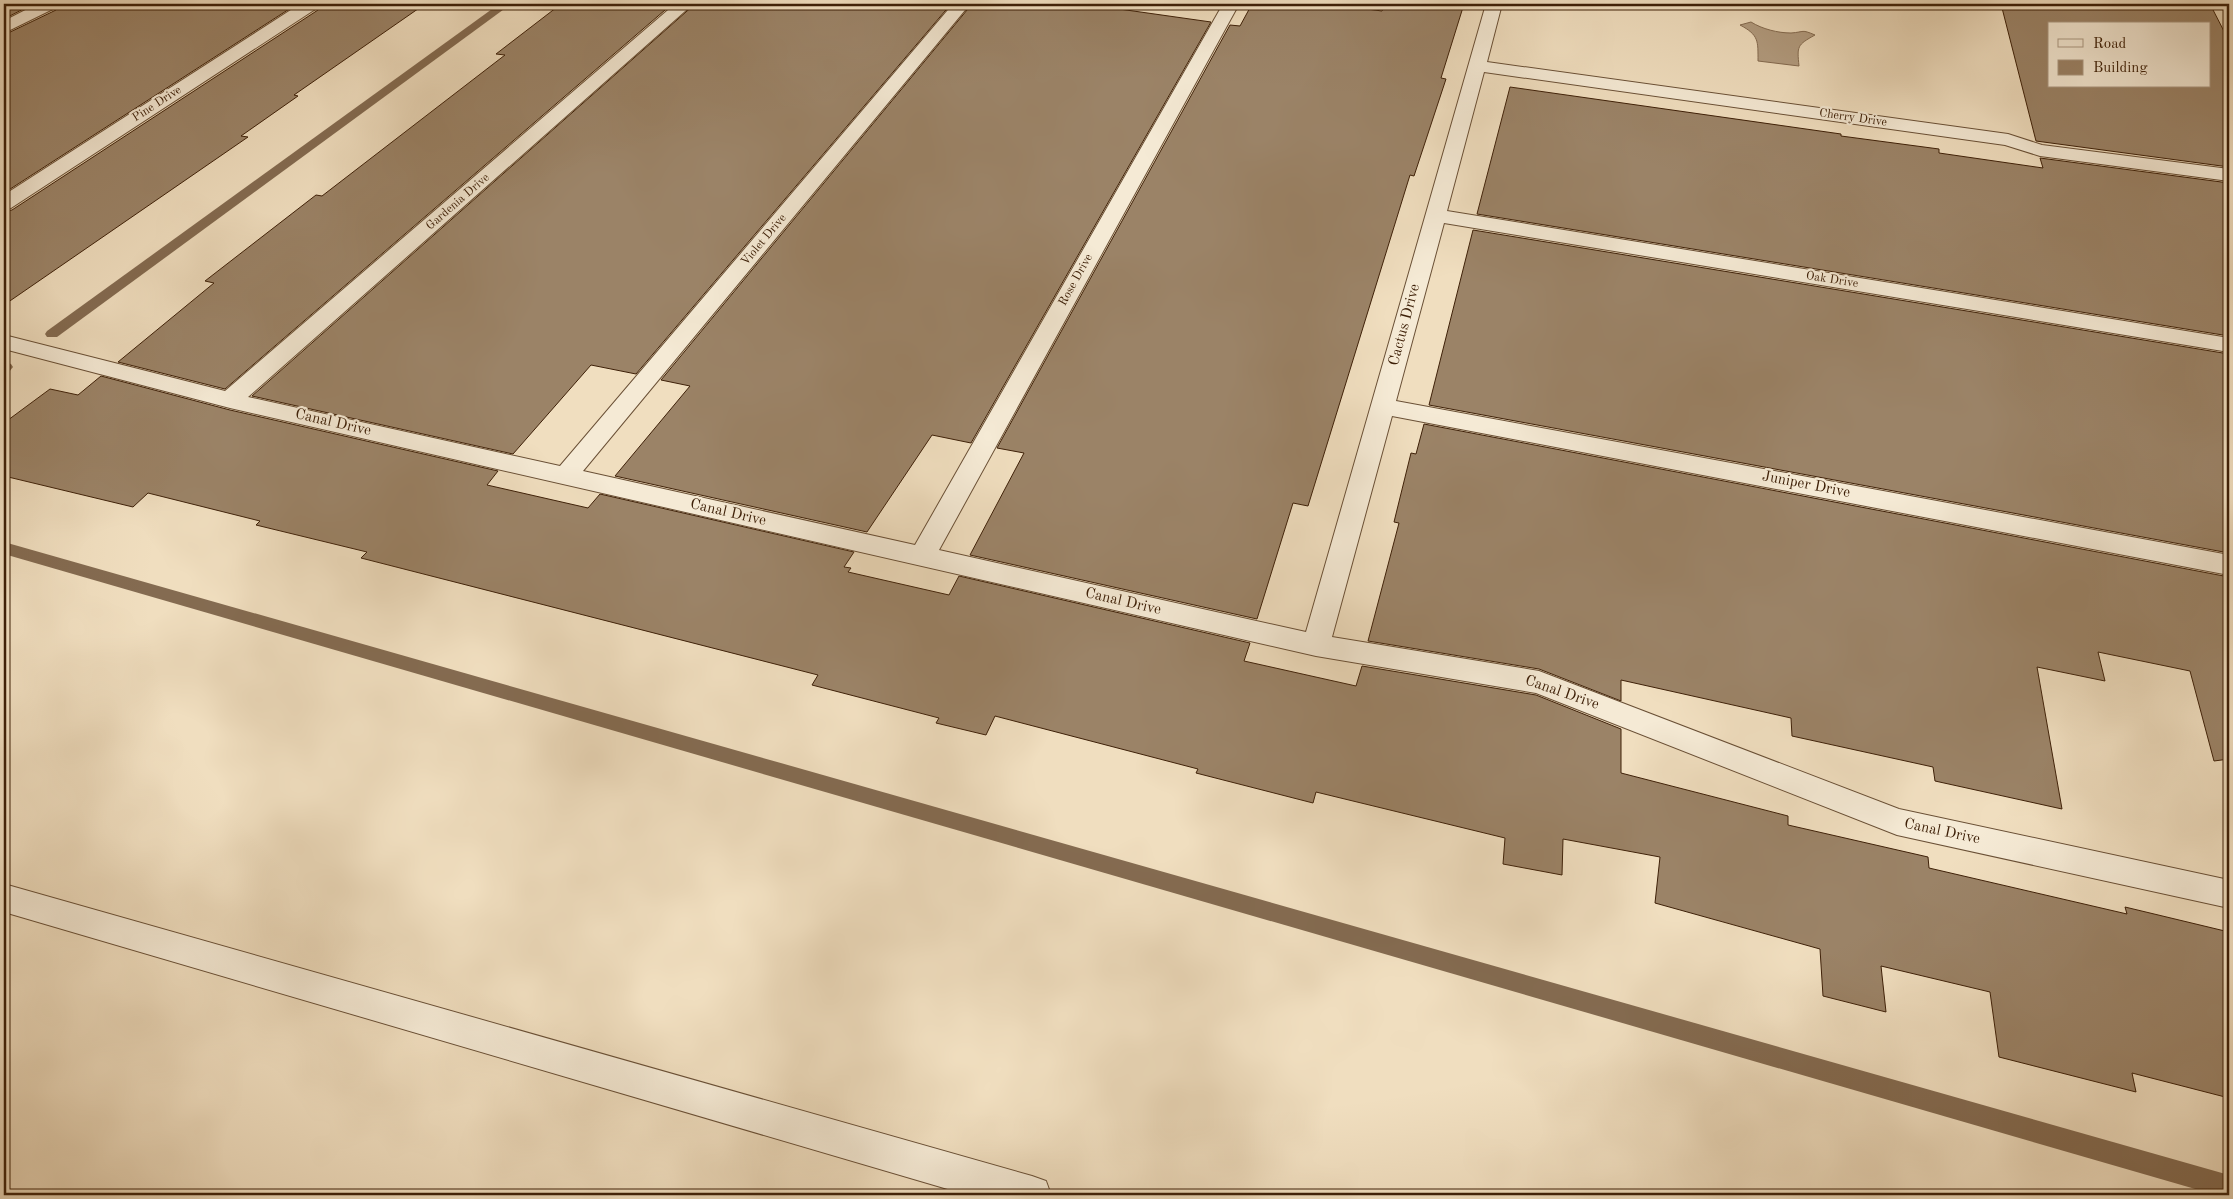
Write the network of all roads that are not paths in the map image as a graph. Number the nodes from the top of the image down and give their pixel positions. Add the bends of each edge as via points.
1 (49, 4) edge
2 (311, 4) edge
3 (685, 4) edge
4 (962, 4) edge
5 (1231, 4) edge
6 (1494, 4) edge
7 (4, 28) edge
8 (1476, 66) junction
9 (2229, 175) edge
10 (4, 204) edge
11 (1435, 215) junction
12 (4, 342) edge
13 (2229, 345) edge
14 (230, 400) junction
15 (1382, 406) junction
16 (565, 476) junction
17 (922, 557) junction
18 (2229, 564) edge
19 (1316, 646) junction
20 (2229, 894) edge
21 (4, 898) edge
22 (1032, 1195) edge

1 - 7 street
2 - 10 street, Pine Drive
3 - 14 street, Gardenia Drive
4 - 16 street, Violet Drive
5 - 17 street, Rose Drive
6 - 8 street, Cactus Drive
8 - 9 street, Cherry Drive via 2008,140 2040,150
8 - 11 street, Cactus Drive
11 - 13 street, Oak Drive
11 - 15 street, Cactus Drive
12 - 14 street, Canal Drive
14 - 16 street, Canal Drive
15 - 18 street, Juniper Drive
15 - 19 street, Cactus Drive
16 - 17 street, Canal Drive
17 - 19 street, Canal Drive
19 - 20 street, Canal Drive via 1539,682 1897,822
21 - 22 street

